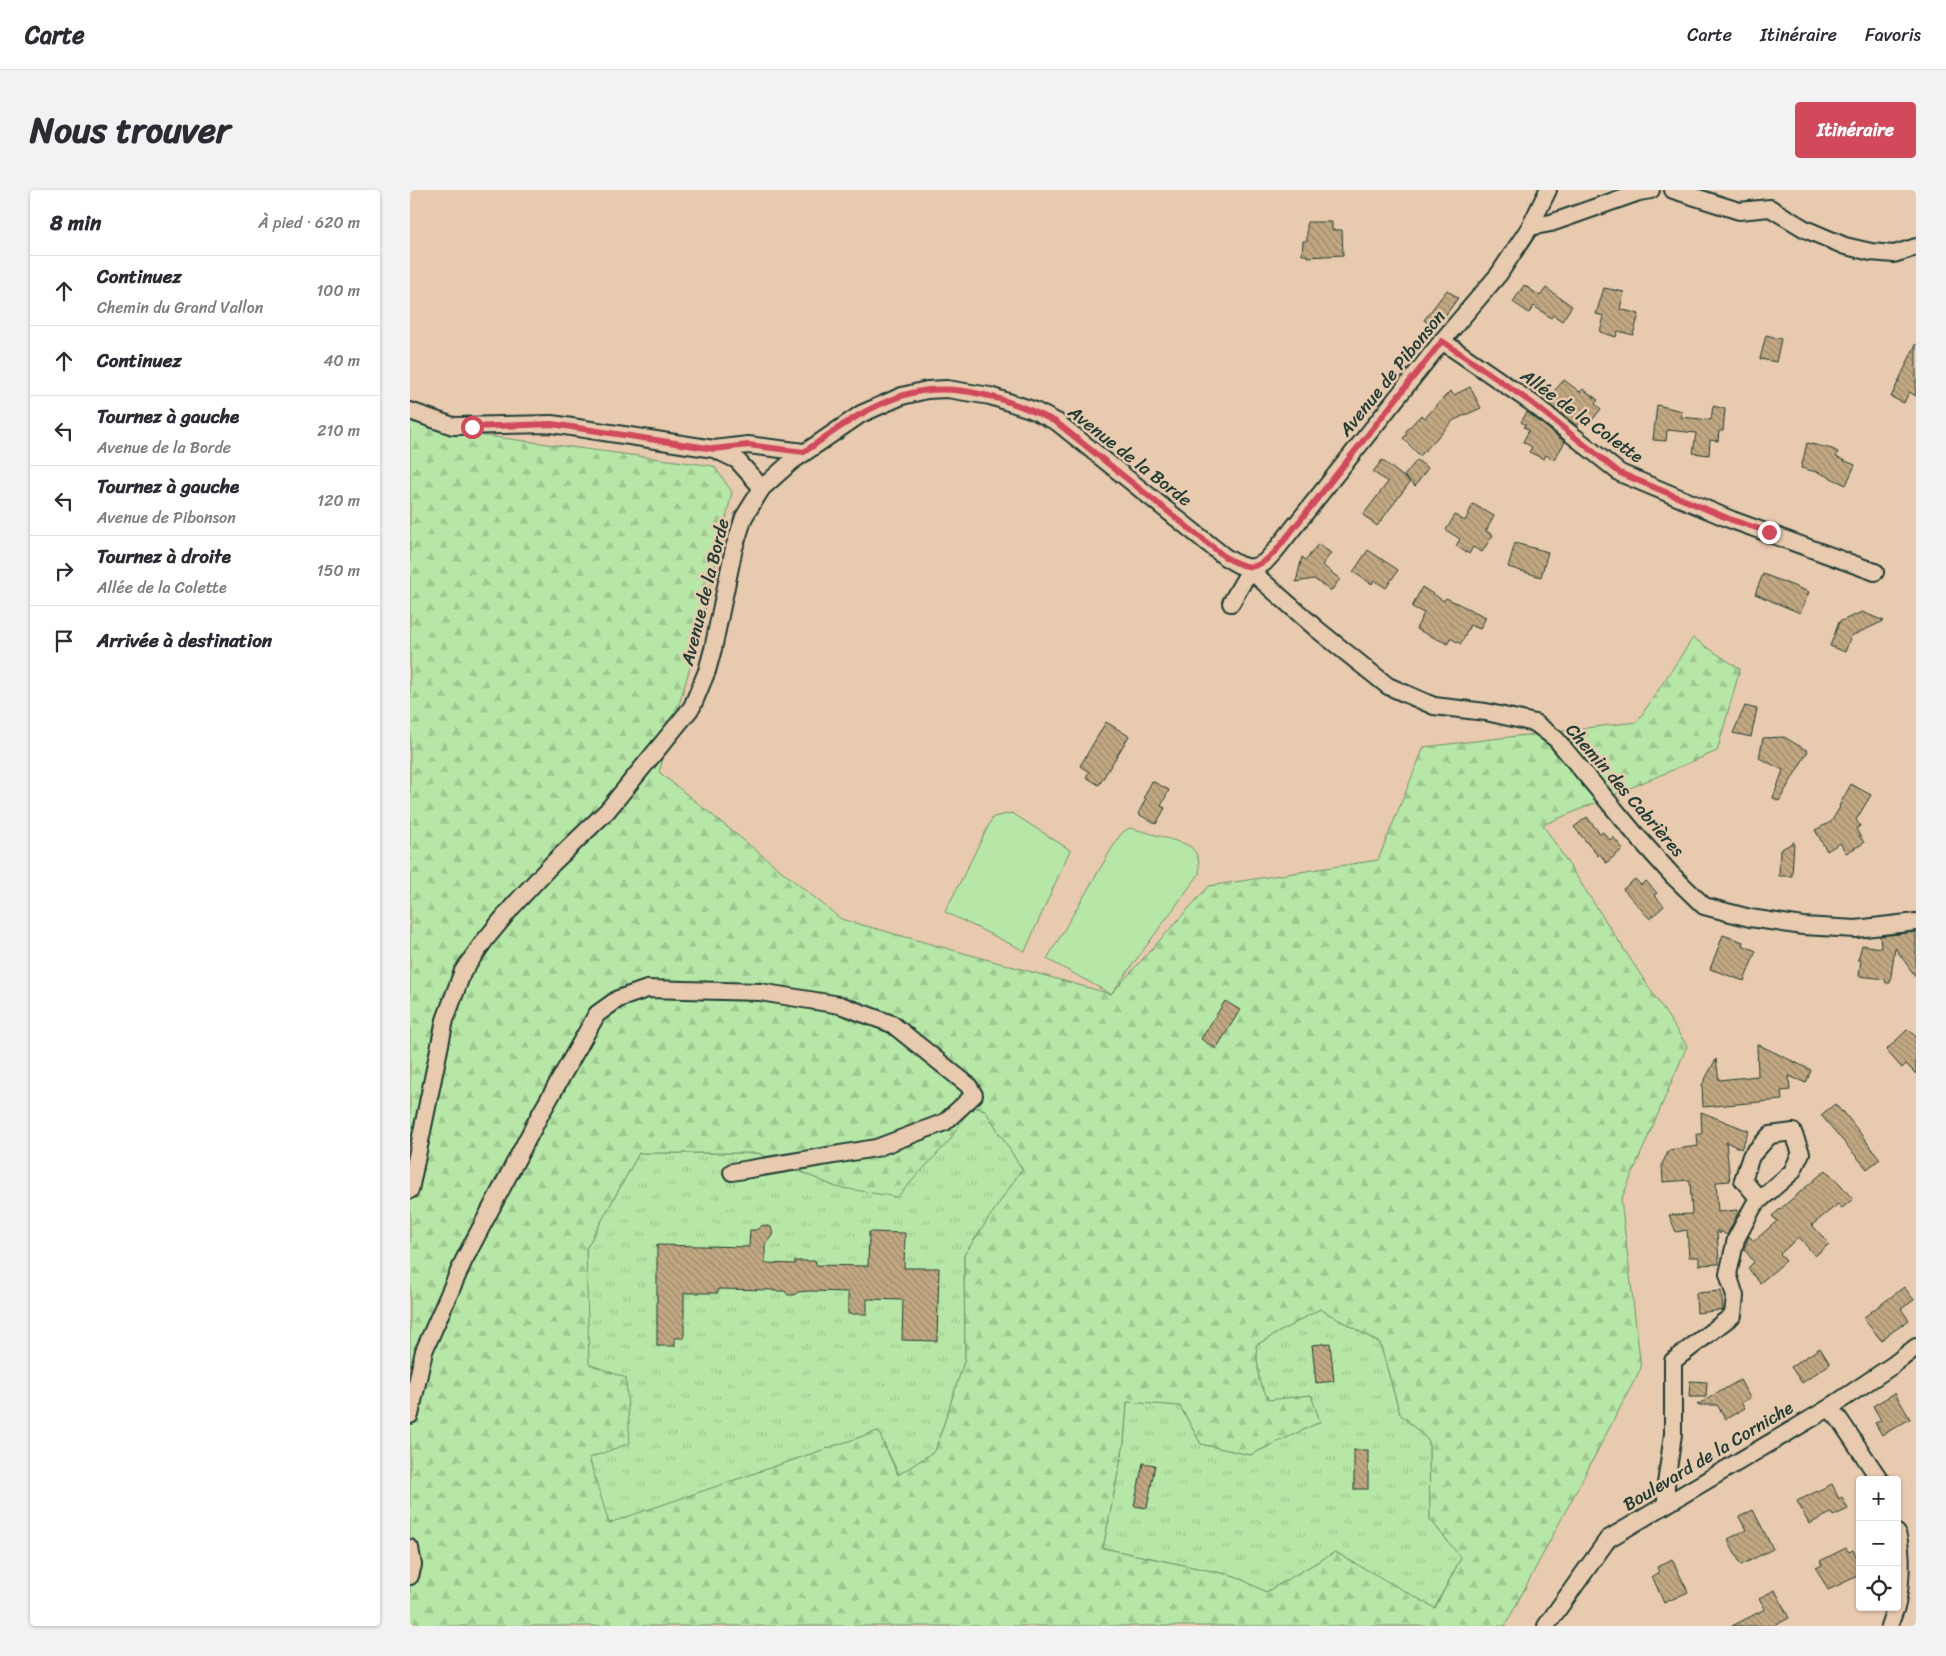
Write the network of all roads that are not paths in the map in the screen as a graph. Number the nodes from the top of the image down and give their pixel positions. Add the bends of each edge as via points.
1 (1548, 190) edge
2 (1652, 190) edge
3 (1673, 190) edge
4 (1530, 228) junction
5 (1916, 247) edge
6 (1442, 341) junction
7 (410, 411) edge
8 (714, 449) junction
9 (804, 452) junction
10 (762, 488) junction
11 (1251, 568) junction
12 (1875, 572) dead end
13 (1231, 604) dead end
14 (1916, 922) edge
15 (732, 1172) dead end
16 (410, 1190) edge
17 (1760, 1200) dead end
18 (1916, 1347) edge
19 (1829, 1408) junction
20 (410, 1415) edge
21 (1877, 1476) edge
22 (1666, 1504) junction
23 (410, 1548) edge
24 (410, 1576) edge
25 (1895, 1611) edge
26 (1546, 1626) edge
27 (1889, 1626) edge

1 - 4 street, Avenue de Pibonson
2 - 4 street
3 - 5 street via 1739,211 1770,208 1805,229 1845,246 1894,254
4 - 6 street, Avenue de Pibonson via 1499,274
6 - 11 street, Avenue de Pibonson via 1275,552 1264,563
6 - 12 street, Allée de la Colette via 1532,403 1620,473 1732,520
7 - 8 street via 453,426 552,424
8 - 9 street via 748,445
8 - 10 street via 737,460
9 - 10 street, Avenue de la Borde
9 - 11 street, Avenue de la Borde via 861,414 902,396 947,389 990,396 1033,410 1056,422 1225,557
10 - 16 street, Avenue de la Borde via 744,517 734,548 713,649 692,707 607,811 513,906 463,971 445,1020
11 - 13 street
11 - 14 street, Chemin des Cabrières via 1318,630 1388,686 1434,706 1486,712 1536,723 1556,739 1636,835 1704,906 1750,918 1803,926 1856,929
15 - 20 street via 876,1148 945,1122 974,1095 968,1085 892,1024 840,1004 760,992 647,989 618,999 597,1014 464,1260 424,1351
17 - 22 street via 1736,1239 1728,1274 1735,1296 1733,1315 1673,1361 1673,1434
18 - 19 street, Boulevard de la Corniche
19 - 21 street
19 - 22 street, Boulevard de la Corniche
22 - 26 street, Boulevard de la Corniche via 1608,1539
23 - 24 street via 413,1565
25 - 27 street

